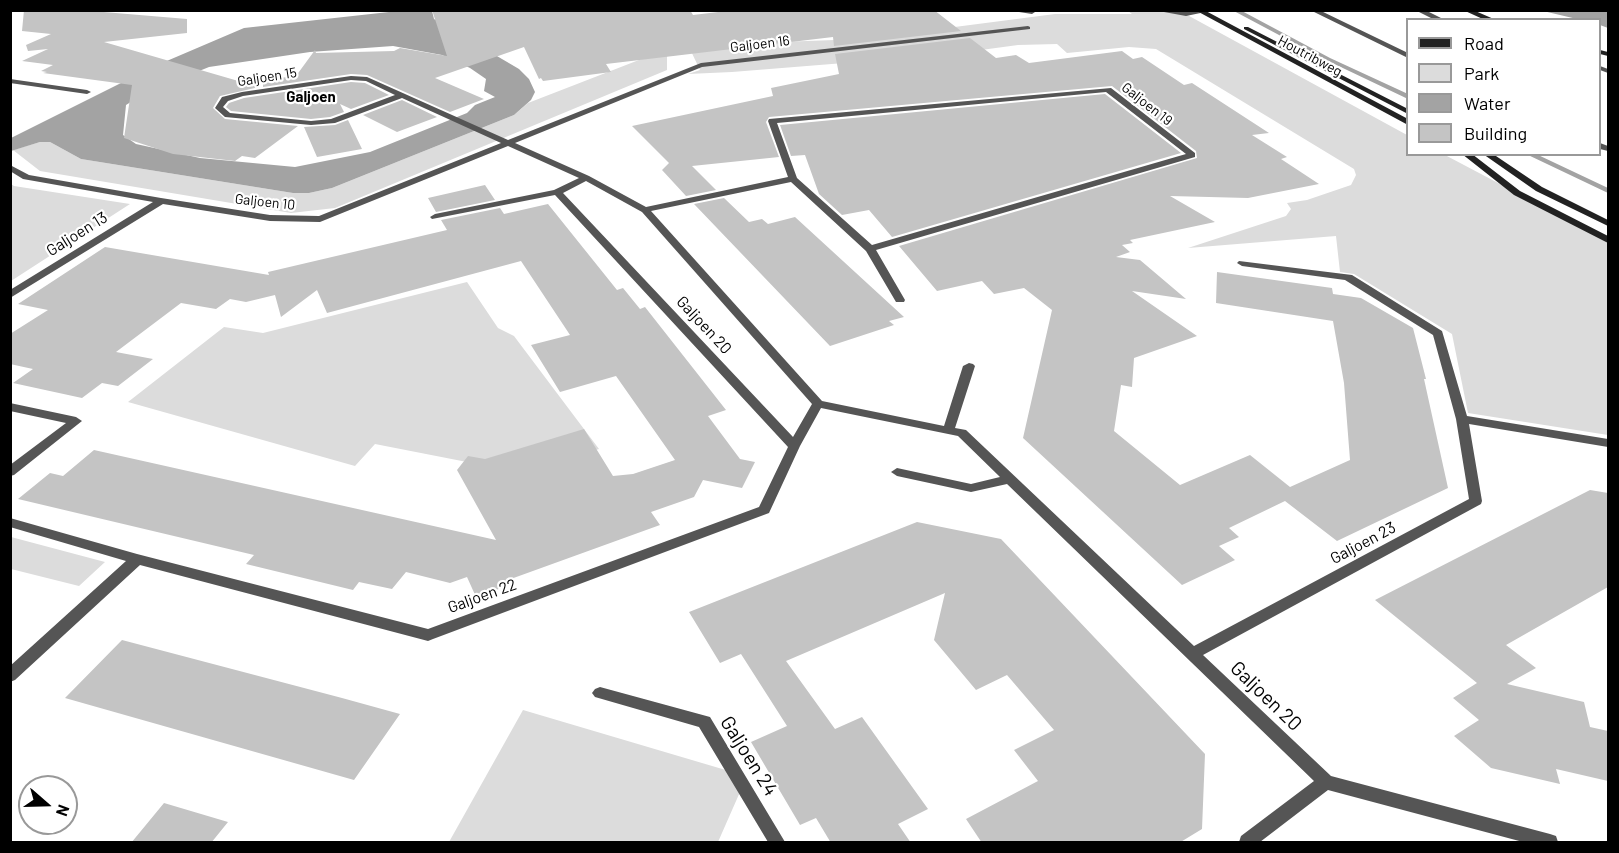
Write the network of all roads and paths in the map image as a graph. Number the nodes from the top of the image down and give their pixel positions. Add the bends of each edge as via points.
1 (1009, 10) edge
2 (1156, 10) edge
3 (1213, 10) edge
4 (1313, 10) edge
5 (1418, 10) edge
6 (1466, 10) edge
7 (1200, 11) edge
8 (1032, 12) dead end
9 (1437, 18) edge
10 (1488, 18) edge
11 (1028, 28) dead end
12 (1406, 56) edge
13 (10, 81) edge
14 (87, 92) dead end
15 (399, 96) junction
16 (1406, 111) edge
17 (1406, 122) edge
18 (508, 143) junction
19 (1469, 156) edge
20 (1490, 156) edge
21 (11, 167) edge
22 (586, 178) junction
23 (793, 179) junction
24 (558, 192) junction
25 (161, 201) junction
26 (645, 210) junction
27 (435, 217) dead end
28 (1608, 223) edge
29 (1608, 240) edge
30 (870, 249) junction
31 (1242, 263) dead end
32 (10, 295) edge
33 (900, 300) dead end
34 (969, 366) dead end
35 (818, 404) junction
36 (10, 407) edge
37 (1462, 419) junction
38 (948, 430) junction
39 (1608, 444) edge
40 (794, 446) junction
41 (10, 472) edge
42 (897, 472) dead end
43 (1010, 479) junction
44 (10, 522) edge
45 (137, 559) junction
46 (1193, 652) junction
47 (10, 676) edge
48 (600, 693) dead end
49 (1326, 782) junction
50 (777, 843) edge
51 (1247, 843) edge
52 (1550, 843) edge

1 - 8 street
2 - 7 street, Houtribweg via 1173,14
3 - 7 street, Houtribweg
3 - 16 main road, Houtribweg
4 - 12 street
5 - 9 street
6 - 10 main road
7 - 17 main road, Houtribweg
11 - 18 street, Galjoen 16 via 701,65
13 - 14 street
15 - 15 street, Galjoen 15 via 368,80 351,78 242,94 225,99 219,108 228,115 311,123 332,121
15 - 18 street, Galjoen 15
18 - 22 street, Galjoen 20
18 - 25 street, Galjoen 10 via 320,219 270,219
19 - 29 main road via 1517,193
20 - 28 main road via 1539,189
21 - 25 street, Galjoen 10 via 26,177
22 - 24 street
22 - 26 street, Galjoen 20
23 - 26 street
23 - 30 street, Galjoen 19
23 - 30 street, Galjoen 19 via 772,121 1108,90 1192,155
24 - 27 street
24 - 40 street, Galjoen 20
25 - 32 street, Galjoen 13
26 - 35 street, Galjoen 20
30 - 33 street, Galjoen 19
31 - 37 street, Galjoen 23 via 1348,277 1438,333
34 - 38 street
35 - 38 street, Galjoen 20
35 - 40 street
36 - 41 street via 76,421
37 - 39 street
37 - 46 street, Galjoen 23 via 1476,501
38 - 43 street, Galjoen 20 via 962,434
40 - 45 street, Galjoen 22 via 764,510 428,635
42 - 43 street via 971,488
43 - 46 street, Galjoen 20
44 - 45 street, Galjoen 22
45 - 47 street
46 - 49 street, Galjoen 20
48 - 50 street, Galjoen 24 via 704,722
49 - 51 street
49 - 52 street, Galjoen 20

